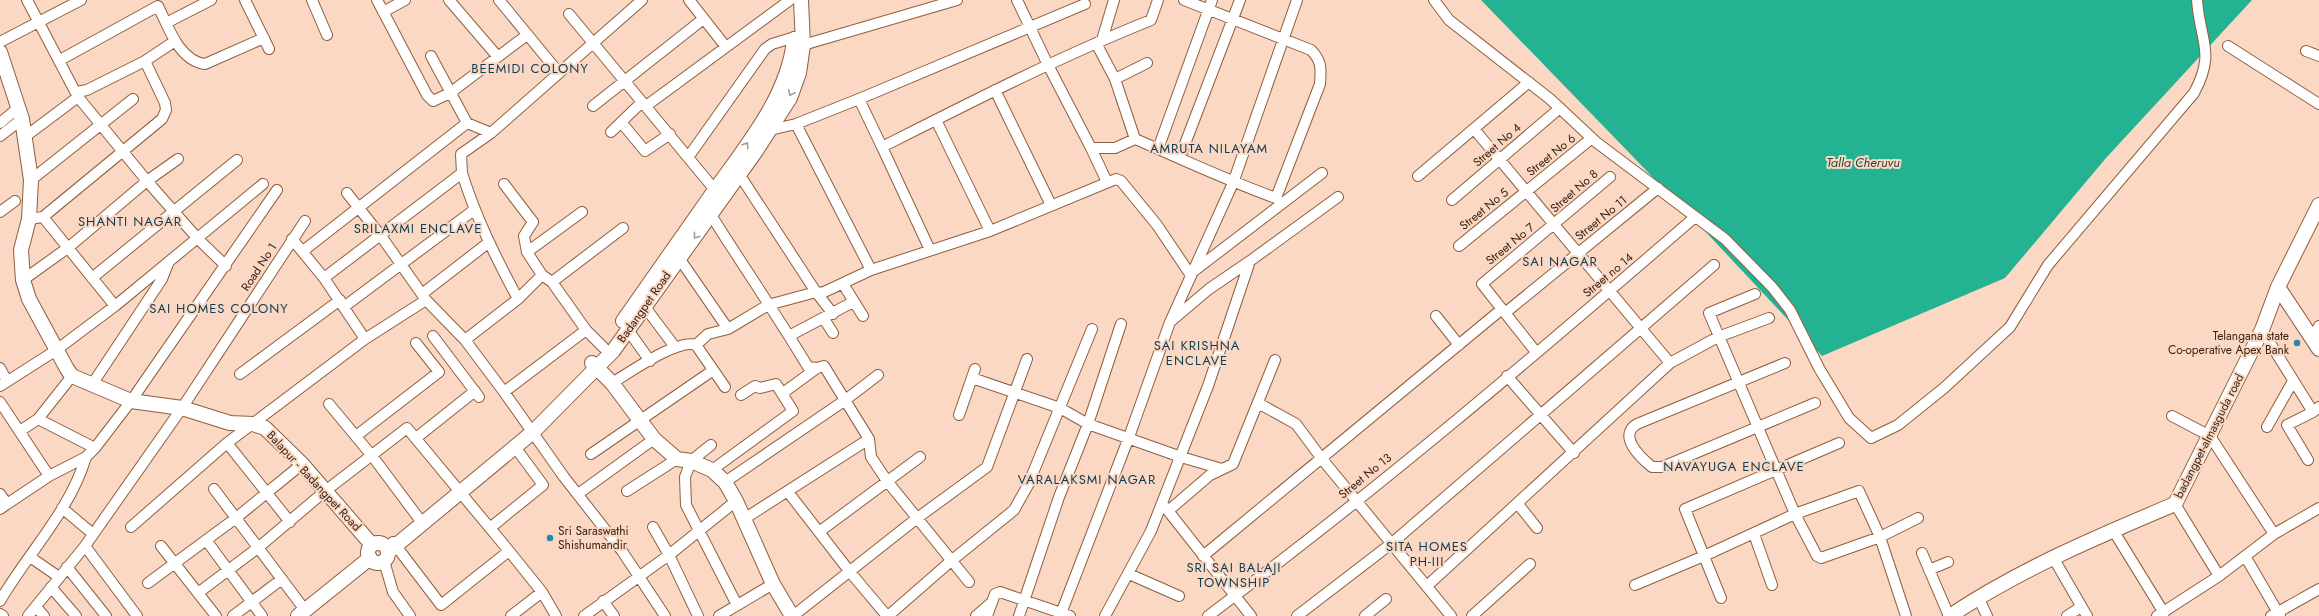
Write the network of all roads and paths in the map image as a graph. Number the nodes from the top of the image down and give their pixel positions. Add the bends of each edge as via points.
1 (27, 0) edge
2 (211, 0) edge
3 (245, 0) edge
4 (312, 0) edge
5 (377, 0) edge
6 (405, 0) edge
7 (448, 0) edge
8 (499, 0) edge
9 (642, 0) edge
10 (689, 0) edge
11 (791, 0) edge
12 (801, 0) edge
13 (957, 0) edge
14 (1017, 0) edge
15 (1114, 0) edge
16 (1158, 0) edge
17 (1184, 0) edge
18 (1240, 0) edge
19 (1297, 0) edge
20 (1434, 0) edge
21 (2197, 0) edge
22 (76, 1) edge
23 (1084, 4) dead end
24 (1210, 5) edge
25 (383, 12) junction
26 (569, 14) dead end
27 (1233, 18) junction
28 (702, 20) junction
29 (40, 22) junction
30 (166, 22) junction
31 (1030, 26) junction
32 (327, 35) dead end
33 (527, 35) junction
34 (264, 38) junction
35 (175, 40) junction
36 (1283, 40) junction
37 (799, 41) junction
38 (1099, 41) junction
39 (0, 42) edge
40 (592, 44) junction
41 (2228, 46) dead end
42 (726, 47) junction
43 (270, 49) dead end
44 (2306, 51) dead end
45 (0, 52) edge
46 (431, 56) dead end
47 (2319, 56) edge
48 (498, 57) junction
49 (60, 60) junction
50 (145, 61) junction
51 (1147, 63) dead end
52 (1048, 66) junction
53 (559, 73) junction
54 (1114, 78) junction
55 (624, 81) junction
56 (1529, 82) junction
57 (995, 90) junction
58 (77, 94) junction
59 (450, 94) junction
60 (133, 99) dead end
61 (859, 99) junction
62 (2318, 100) edge
63 (644, 104) junction
64 (593, 106) dead end
65 (1560, 108) junction
66 (20, 114) junction
67 (936, 120) junction
68 (621, 122) junction
69 (0, 123) edge
70 (467, 123) junction
71 (796, 124) junction
72 (101, 126) junction
73 (1474, 129) junction
74 (770, 130) junction
75 (611, 132) dead end
76 (491, 133) junction
77 (670, 134) junction
78 (0, 136) edge
79 (26, 136) junction
80 (1592, 138) junction
81 (1135, 139) junction
82 (882, 147) junction
83 (1091, 148) junction
84 (1158, 149) junction
85 (124, 151) junction
86 (689, 156) junction
87 (1180, 157) junction
88 (178, 159) dead end
89 (237, 160) dead end
90 (1500, 160) junction
91 (735, 171) junction
92 (462, 173) junction
93 (1322, 173) dead end
94 (1418, 176) dead end
95 (1610, 177) dead end
96 (31, 180) junction
97 (147, 181) junction
98 (1107, 182) junction
99 (1233, 183) junction
100 (263, 184) dead end
101 (504, 184) dead end
102 (1658, 188) junction
103 (277, 190) dead end
104 (715, 190) junction
105 (1526, 192) junction
106 (347, 193) dead end
107 (1338, 197) dead end
108 (1452, 200) dead end
109 (15, 201) dead end
110 (1051, 205) junction
111 (2319, 205) edge
112 (359, 207) junction
113 (174, 210) junction
114 (474, 210) junction
115 (0, 212) edge
116 (582, 212) dead end
117 (711, 215) junction
118 (1695, 217) junction
119 (36, 218) junction
120 (305, 221) dead end
121 (1554, 225) junction
122 (623, 228) dead end
123 (990, 231) junction
124 (381, 236) junction
125 (198, 238) junction
126 (292, 239) junction
127 (488, 243) junction
128 (1459, 246) dead end
129 (69, 248) junction
130 (930, 250) junction
131 (303, 251) junction
132 (527, 252) junction
133 (1578, 254) junction
134 (679, 258) junction
135 (1250, 261) junction
136 (169, 262) junction
137 (400, 265) junction
138 (1714, 265) dead end
139 (226, 266) junction
140 (871, 270) junction
141 (1190, 274) junction
142 (542, 275) junction
143 (92, 278) junction
144 (324, 278) junction
145 (23, 280) junction
146 (552, 282) junction
147 (843, 284) junction
148 (2278, 287) junction
149 (1610, 291) junction
150 (816, 292) junction
151 (1755, 294) dead end
152 (424, 297) junction
153 (518, 299) junction
154 (853, 302) junction
155 (342, 303) junction
156 (768, 305) junction
157 (115, 306) junction
158 (645, 306) junction
159 (1504, 312) junction
160 (829, 316) junction
161 (863, 316) dead end
162 (1436, 316) dead end
163 (1769, 318) dead end
164 (1170, 322) junction
165 (1121, 324) dead end
166 (728, 329) junction
167 (1092, 329) dead end
168 (1642, 329) junction
169 (586, 330) junction
170 (628, 330) junction
171 (2262, 330) junction
172 (833, 333) dead end
173 (433, 336) dead end
174 (789, 336) junction
175 (1718, 337) junction
176 (2317, 338) edge
177 (365, 339) junction
178 (465, 340) junction
179 (416, 343) dead end
180 (696, 345) junction
181 (1459, 345) junction
182 (674, 347) junction
183 (604, 348) junction
184 (55, 351) junction
185 (1536, 352) junction
186 (1027, 359) dead end
187 (1275, 360) dead end
188 (650, 361) junction
189 (1670, 363) junction
190 (1785, 363) dead end
191 (595, 365) junction
192 (0, 368) edge
193 (817, 368) junction
194 (712, 371) junction
195 (240, 374) dead end
196 (878, 375) dead end
197 (72, 376) junction
198 (1507, 376) junction
199 (2293, 381) junction
200 (1738, 382) junction
201 (93, 383) junction
202 (612, 383) junction
203 (4, 384) edge
204 (725, 387) dead end
205 (504, 392) junction
206 (1014, 392) junction
207 (783, 393) junction
208 (741, 395) dead end
209 (131, 400) junction
210 (844, 401) junction
211 (0, 402) edge
212 (1258, 403) junction
213 (1815, 403) dead end
214 (329, 404) dead end
215 (182, 408) junction
216 (1060, 408) junction
217 (2316, 410) edge
218 (959, 415) dead end
219 (1541, 416) junction
220 (2172, 416) dead end
221 (38, 419) junction
222 (642, 422) junction
223 (253, 424) junction
224 (1088, 424) junction
225 (2267, 427) dead end
226 (1758, 428) junction
227 (531, 430) junction
228 (20, 431) junction
229 (356, 436) junction
230 (2210, 436) junction
231 (1129, 437) junction
232 (416, 438) junction
233 (654, 439) junction
234 (869, 439) junction
235 (227, 443) junction
236 (1839, 443) dead end
237 (711, 445) dead end
238 (515, 447) junction
239 (95, 448) junction
240 (1574, 453) junction
241 (592, 454) dead end
242 (86, 457) junction
243 (373, 457) junction
244 (920, 457) dead end
245 (1181, 457) junction
246 (677, 459) junction
247 (1322, 459) junction
248 (2308, 460) dead end
249 (691, 461) junction
250 (302, 464) junction
251 (1222, 469) junction
252 (712, 470) junction
253 (1776, 470) junction
254 (49, 476) junction
255 (887, 481) junction
256 (725, 482) junction
257 (214, 489) dead end
258 (460, 491) junction
259 (627, 491) dead end
260 (324, 492) junction
261 (788, 492) junction
262 (267, 493) junction
263 (0, 494) edge
264 (578, 494) junction
265 (736, 501) junction
266 (1357, 501) junction
267 (1518, 504) junction
268 (2175, 504) junction
269 (4, 506) edge
270 (1165, 507) junction
271 (62, 508) junction
272 (2319, 508) edge
273 (1795, 514) junction
274 (236, 518) junction
275 (916, 518) junction
276 (1918, 518) dead end
277 (744, 519) junction
278 (290, 522) junction
279 (422, 522) junction
280 (131, 527) dead end
281 (653, 527) dead end
282 (490, 528) junction
283 (1537, 528) dead end
284 (698, 530) junction
285 (2113, 530) junction
286 (818, 532) junction
287 (93, 534) junction
288 (1754, 534) junction
289 (2274, 534) junction
290 (1880, 537) junction
291 (206, 540) junction
292 (1392, 543) junction
293 (85, 546) junction
294 (161, 546) dead end
295 (259, 547) junction
296 (509, 551) junction
297 (384, 552) junction
298 (1922, 553) dead end
299 (669, 555) junction
300 (1203, 556) junction
301 (1704, 556) junction
302 (2245, 556) junction
303 (30, 557) junction
304 (2054, 559) junction
305 (951, 560) junction
306 (1948, 562) dead end
307 (175, 563) junction
308 (1530, 564) dead end
309 (67, 568) junction
310 (227, 570) junction
311 (1929, 570) junction
312 (850, 572) junction
313 (1129, 574) junction
314 (639, 575) junction
315 (59, 576) junction
316 (2219, 576) junction
317 (282, 579) junction
318 (969, 582) dead end
319 (148, 583) dead end
320 (773, 584) junction
321 (1428, 585) junction
322 (1635, 585) dead end
323 (1772, 585) dead end
324 (51, 587) junction
325 (2319, 589) edge
326 (542, 592) junction
327 (2, 593) edge
328 (198, 593) junction
329 (1179, 596) dead end
330 (1235, 596) junction
331 (1978, 597) junction
332 (1721, 598) dead end
333 (1386, 599) dead end
334 (603, 601) junction
335 (252, 602) junction
336 (992, 602) junction
337 (1025, 602) junction
338 (737, 605) junction
339 (2081, 606) junction
340 (36, 607) junction
341 (0, 614) edge
342 (304, 614) edge
343 (2160, 614) edge
344 (1064, 615) edge
345 (2276, 615) edge
346 (3, 616) edge
347 (28, 616) edge
348 (44, 616) edge
349 (76, 616) edge
350 (106, 616) edge
351 (137, 616) edge
352 (216, 616) edge
353 (233, 616) edge
354 (262, 616) edge
355 (410, 616) edge
356 (511, 616) edge
357 (556, 616) edge
358 (584, 616) edge
359 (614, 616) edge
360 (665, 616) edge
361 (698, 616) edge
362 (719, 616) edge
363 (792, 616) edge
364 (887, 616) edge
365 (976, 616) edge
366 (987, 616) edge
367 (1019, 616) edge
368 (1105, 616) edge
369 (1208, 616) edge
370 (1251, 616) edge
371 (1297, 616) edge
372 (1365, 616) edge
373 (1451, 616) edge
374 (1472, 616) edge
375 (1906, 616) edge
376 (1949, 616) edge
377 (1987, 616) edge
378 (2067, 616) edge
379 (2087, 616) edge

1 - 29 street
2 - 30 street
3 - 34 street
4 - 32 street
5 - 25 street
6 - 25 street
7 - 48 street
8 - 33 street
9 - 40 street
10 - 28 street
11 - 37 street, Badangpet Road
11 - 42 street
12 - 37 street, Badangpet Road
13 - 37 street
14 - 31 street
15 - 38 street
16 - 38 street via 1151,20
17 - 24 street
18 - 27 street
19 - 36 street
20 - 56 street via 1449,20
21 - 118 street via 2207,56 2204,75 2194,93 2048,265 2010,327 1944,388 1898,426 1883,434 1871,438 1850,418 1819,368 1790,310 1772,287 1725,239
22 - 29 street
23 - 31 street
24 - 27 street
24 - 84 street
25 - 59 street via 430,99 436,101
26 - 40 street
27 - 36 street
27 - 87 street
28 - 42 street
28 - 55 street
29 - 39 street
29 - 49 street
30 - 35 street
30 - 49 street via 158,6
31 - 52 street
31 - 61 street
33 - 48 street
33 - 53 street
34 - 35 street via 205,64 188,55
34 - 43 street
35 - 50 street
36 - 99 street
36 - 99 street via 1310,50 1318,57 1321,65 1320,84 1276,198
37 -> 74 street, Badangpet Road via 794,88
37 - 86 street via 772,44 764,49
91 -> 37 street, Badangpet Road via 780,94
38 - 52 street
38 - 54 street
40 - 53 street
40 - 55 street
41 - 62 street
42 - 63 street
44 - 47 street
45 - 66 street
46 - 59 street
48 - 59 street
49 - 58 street
50 - 58 street
50 - 85 street via 166,110 162,119
51 - 54 street
52 - 57 street
52 - 83 street
53 - 76 street
54 - 81 street
55 - 63 street
55 - 64 street
56 - 65 street
56 - 73 street
57 - 67 street
57 - 110 street
58 - 72 street
58 - 79 street
59 - 70 street
60 - 72 street
61 - 71 street
61 - 82 street
63 - 68 street
63 - 77 street
65 - 80 street
65 - 90 street, Street No 4
66 - 69 street
66 - 78 street
66 - 79 street
67 - 82 street
67 - 123 street
68 - 75 street
68 - 77 street via 645,151
70 - 76 street
70 - 112 street
71 - 74 street
71 - 140 street
72 - 85 street
72 - 96 street
73 - 90 street
73 - 94 street
74 - 91 street, Badangpet Road
76 - 92 street via 461,154
77 - 86 street
79 - 96 street
80 - 102 street
80 - 105 street, Street No 6
81 - 83 street via 1115,148
81 - 84 street
82 - 130 street
83 - 98 street
84 - 87 street
85 - 97 street
85 - 119 street
86 - 104 street
87 - 99 street
88 - 97 street
89 - 113 street
90 - 105 street
90 - 108 street, Street No 4
91 - 104 street, Badangpet Road
91 - 117 street, Badangpet Road
91 - 150 street
92 - 114 street
92 - 124 street
93 - 141 street
95 - 121 street, Street No 8
96 - 119 street
97 - 113 street
97 - 129 street
98 - 110 street
98 - 141 street via 1116,179 1122,181 1157,225
99 - 141 street
100 - 125 street
101 - 132 street via 533,222 524,236
102 - 118 street
102 - 133 street, Street No 11
103 - 139 street
104 - 183 street, Badangpet Road
105 - 121 street
105 - 128 street, Street No 5
106 - 112 street
107 - 135 street
109 - 115 street
110 - 123 street
111 - 148 street, badangpet-almasguda road
112 - 124 street
112 - 131 street
113 - 125 street
113 - 143 street
114 - 127 street
114 - 137 street
116 - 132 street
117 -> 134 street, Badangpet Road
117 - 156 street
118 - 149 street, Street no 14
119 - 129 street
119 - 145 street via 21,250
120 - 126 street, Road No 1
121 - 133 street
121 - 159 street, Street No 7 via 1482,284
122 - 146 street
123 - 130 street
124 - 137 street
124 - 144 street
125 - 136 street
125 - 139 street
126 - 131 street
126 - 215 street, Road No 1
127 - 152 street
127 - 153 street
129 - 143 street
129 - 145 street
130 - 140 street
131 - 144 street
132 - 142 street
133 - 149 street
133 - 159 street, Street No 11
134 - 158 street, Badangpet Road
134 - 166 street
135 - 164 street via 1209,289
135 - 245 street
136 - 157 street
136 - 201 street via 162,279
137 - 152 street
137 - 155 street
138 - 168 street
139 - 209 street
140 - 147 street
141 - 164 street
142 - 146 street
142 - 153 street
143 - 157 street
144 - 155 street
145 - 184 street via 29,299
146 - 169 street
147 - 150 street via 822,293
147 - 154 street
148 - 171 street, badangpet-almasguda road
148 - 176 street
149 - 168 street
149 - 185 street, Street no 14
150 - 156 street
150 - 160 street
151 - 175 street via 1708,312
152 - 177 street
152 - 178 street
153 - 178 street
154 - 160 street
154 - 161 street
155 - 177 street
155 - 195 street
156 - 166 street
156 - 174 street
157 - 184 street
158 - 170 street, Badangpet Road
158 - 182 street
159 - 181 street, Street No 11
159 - 185 street
160 - 172 street
160 - 174 street
162 - 181 street
163 - 175 street
164 - 231 street
165 - 224 street
166 - 180 street via 708,334
167 - 216 street
168 - 189 street
168 - 219 street
169 - 183 street
169 - 205 street
170 - 188 street
170 - 191 street, Badangpet Road
171 - 199 street
171 - 230 street, badangpet-almasguda road
173 - 232 street via 477,394
174 - 193 street via 808,367
175 - 189 street
175 - 200 street
177 - 223 street
178 - 205 street
179 - 229 street via 439,372
180 - 182 street via 689,342
180 - 194 street
181 - 247 street, Street No 11
182 - 188 street
183 - 191 street, Badangpet Road
184 - 197 street
184 - 203 street
185 - 198 street, Street No 13
186 - 206 street
187 - 212 street
188 - 202 street
189 - 240 street
190 - 200 street
191 - 202 street
191 - 227 street, Badangpet Road
192 - 203 street
193 - 207 street
193 - 210 street via 824,366
194 - 204 street
194 - 222 street
196 - 210 street
197 - 201 street, Balapur - Badangpet Road
197 - 221 street
198 - 219 street
198 - 266 street, Street No 13
199 - 217 street
199 - 225 street
200 - 226 street
200 - 226 street via 1632,427 1632,448 1652,466 1662,467
201 - 209 street, Balapur - Badangpet Road
202 - 222 street
205 - 227 street
206 - 216 street
206 - 218 street via 974,374
206 - 275 street via 986,467
207 - 208 street via 776,384 760,388 755,386
207 - 252 street via 793,411
209 - 215 street, Balapur - Badangpet Road
209 - 239 street
210 - 234 street
210 - 256 street
211 - 228 street
212 - 247 street via 1296,424
212 - 251 street via 1233,464
213 - 226 street
214 - 229 street
215 - 223 street, Balapur - Badangpet Road via 230,423
215 - 287 street, Road No 1
216 - 224 street
216 - 305 street via 1028,485 1014,510
217 - 248 street via 2287,426
219 - 240 street
219 - 292 street
220 - 230 street
221 - 228 street
221 - 239 street
222 - 233 street
222 - 241 street
223 - 235 street
223 - 250 street, Balapur - Badangpet Road via 273,434
224 - 231 street
224 - 337 street via 1059,497
226 - 253 street
227 - 238 street, Badangpet Road
227 - 258 street, Badangpet Road
227 - 264 street
228 - 254 street
229 - 243 street
230 - 268 street, badangpet-almasguda road
230 - 289 street
231 - 245 street
231 - 344 street
232 - 243 street via 407,428
232 - 258 street
233 - 246 street
233 - 264 street
234 - 255 street via 871,457
234 - 261 street
235 - 262 street
235 - 280 street
236 - 253 street
237 - 249 street
238 - 258 street, Badangpet Road
238 - 282 street via 543,485
239 - 242 street
240 - 267 street
242 - 254 street
242 - 271 street via 81,473
243 - 260 street
243 - 279 street
244 - 255 street
245 - 251 street
245 - 270 street
246 - 249 street
246 - 259 street
247 - 266 street
247 - 300 street, Street No 11
249 - 252 street
249 - 284 street via 685,476 686,505
250 - 260 street, Balapur - Badangpet Road
250 - 262 street
251 - 270 street
252 - 256 street
253 - 273 street
253 - 301 street via 1685,508
254 - 269 street
255 - 275 street
255 - 286 street
256 - 265 street
257 - 274 street
258 - 279 street, Badangpet Road
258 - 282 street
260 - 278 street
260 - 297 street, Balapur - Badangpet Road
261 - 277 street
261 - 286 street
262 - 274 street
262 - 278 street
263 - 269 street
264 - 314 street
265 - 277 street
265 - 284 street
266 - 292 street
266 - 330 street, Street No 13
267 - 283 street
267 - 321 street
268 - 285 street, badangpet-almasguda road
268 - 316 street
270 - 300 street
270 - 313 street
271 - 287 street
271 - 303 street
272 - 289 street
273 - 288 street
273 - 290 street via 1817,556 1821,558
273 - 290 street via 1859,491
274 - 291 street
274 - 295 street
275 - 305 street
275 - 312 street
276 - 290 street
277 - 320 street
278 - 295 street
279 - 297 street, Badangpet Road
281 - 299 street
282 - 296 street
284 - 299 street
284 - 338 street
285 - 304 street, badangpet-almasguda road
285 - 343 street
286 - 312 street
287 - 293 street, Road No 1
288 - 301 street
288 - 323 street
289 - 302 street
290 - 375 street
291 - 307 street
291 - 310 street
292 - 321 street
292 - 371 street
293 - 309 street, Road No 1
293 - 351 street
294 - 307 street
295 - 310 street
295 - 317 street
296 - 297 street via 441,604
296 - 326 street
297 - 342 street, Badangpet Road
297 - 355 street via 393,592
298 - 311 street
299 - 314 street
299 - 361 street
300 - 330 street
301 - 322 street
301 - 332 street
302 - 316 street
302 - 345 street
303 - 315 street
303 - 327 street
304 - 331 street, badangpet-almasguda road
304 - 339 street
305 - 318 street
305 - 364 street
306 - 311 street
307 - 319 street
307 - 328 street
308 - 374 street
309 - 315 street, Road No 1
309 - 350 street
310 - 328 street
310 - 335 street
311 - 376 street
312 - 363 street
312 - 364 street
313 - 329 street
313 - 368 street
314 - 334 street
314 - 360 street
315 - 324 street, Road No 1
316 - 343 street
317 - 335 street
317 - 342 street
320 - 338 street
320 - 363 street
321 - 373 street
324 - 340 street, Road No 1
324 - 349 street
325 - 345 street
326 - 356 street
326 - 357 street
328 - 352 street
330 - 369 street, Street No 13
330 - 370 street
331 - 376 street, badangpet-almasguda road
331 - 377 street
333 - 372 street
334 - 358 street
334 - 359 street
335 - 353 street
335 - 354 street
336 - 337 street via 995,594 1000,592
336 - 365 street
336 - 366 street
337 - 344 street
337 - 367 street
338 - 362 street
339 - 378 street
339 - 379 street
340 - 347 street, Road No 1
340 - 348 street
341 - 346 street

